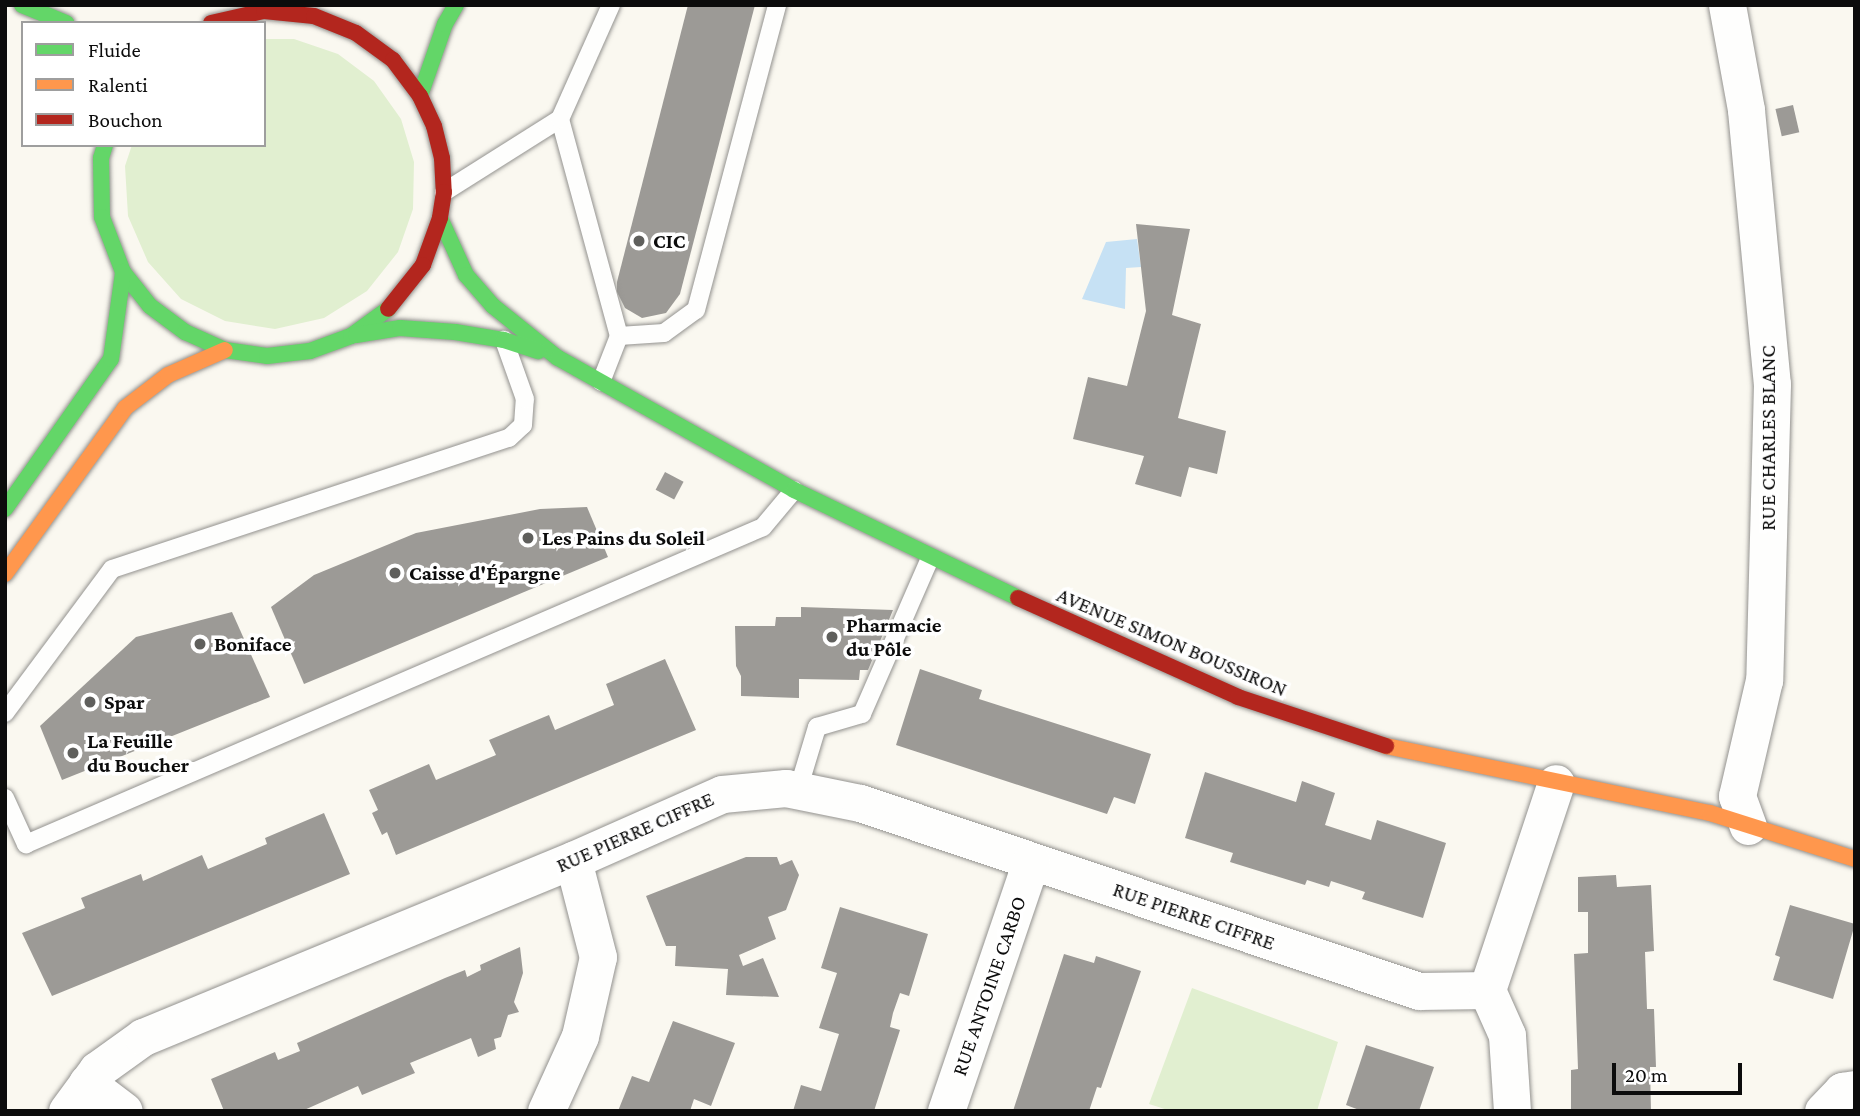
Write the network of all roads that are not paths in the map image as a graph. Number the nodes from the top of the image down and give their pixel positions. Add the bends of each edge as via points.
1 (22, 5) edge
2 (456, 5) edge
3 (611, 5) edge
4 (777, 5) edge
5 (1727, 5) edge
6 (320, 11) edge
7 (61, 21) edge
8 (220, 21) edge
9 (420, 96) junction
10 (560, 119) junction
11 (101, 149) edge
12 (444, 191) junction
13 (440, 218) junction
14 (123, 272) junction
15 (351, 336) junction
16 (620, 336) junction
17 (504, 340) junction
18 (225, 349) junction
19 (558, 358) junction
20 (601, 382) junction
21 (794, 490) junction
22 (5, 509) edge
23 (930, 558) junction
24 (5, 574) edge
25 (5, 713) edge
26 (1556, 783) junction
27 (798, 790) junction
28 (5, 798) edge
29 (1748, 827) junction
30 (573, 859) junction
31 (1855, 859) edge
32 (1031, 861) junction
33 (1487, 990) junction
34 (1855, 1089) edge
35 (77, 1097) edge
36 (124, 1111) edge
37 (546, 1111) edge
38 (946, 1111) edge
39 (1513, 1111) edge
40 (1823, 1111) edge

1 - 7 street
2 - 9 street
3 - 10 lane
4 - 16 lane via 695,310 664,332
5 - 29 street, RUE CHARLES BLANC via 1746,110 1772,384 1764,680 1737,796
6 - 8 street via 264,11
6 - 9 street via 393,60
9 - 12 street via 434,126
10 - 12 lane
10 - 16 lane
11 - 14 street via 102,217
12 - 13 street
13 - 15 street via 423,265 392,306
13 - 19 street via 466,275 493,306
14 - 18 street via 150,306 167,319
14 - 22 street via 111,359
15 - 17 street via 400,328
15 - 18 street via 299,352 267,356
16 - 20 lane
17 - 19 street
17 - 25 lane via 525,399 523,425 509,438 112,569
18 - 24 street via 168,375 125,408
19 - 20 street, AVENUE SIMON BOUSSIRON
20 - 21 street, AVENUE SIMON BOUSSIRON
21 - 23 street, AVENUE SIMON BOUSSIRON
21 - 28 lane via 762,527 26,844
23 - 26 street, AVENUE SIMON BOUSSIRON via 1238,697 1383,745
23 - 27 lane via 862,714 817,727
26 - 29 street, AVENUE SIMON BOUSSIRON via 1710,813
26 - 33 street
27 - 30 street, RUE PIERRE CIFFRE via 722,794
27 - 32 street, RUE PIERRE CIFFRE via 860,803
29 - 31 street, AVENUE SIMON BOUSSIRON
30 - 35 street, RUE PIERRE CIFFRE via 143,1037 97,1070
30 - 37 street via 597,957 580,1036
32 - 33 street, RUE PIERRE CIFFRE via 1419,990
32 - 38 street, RUE ANTOINE CARBO
33 - 39 street via 1507,1035
34 - 40 street via 1842,1091
35 - 36 street

